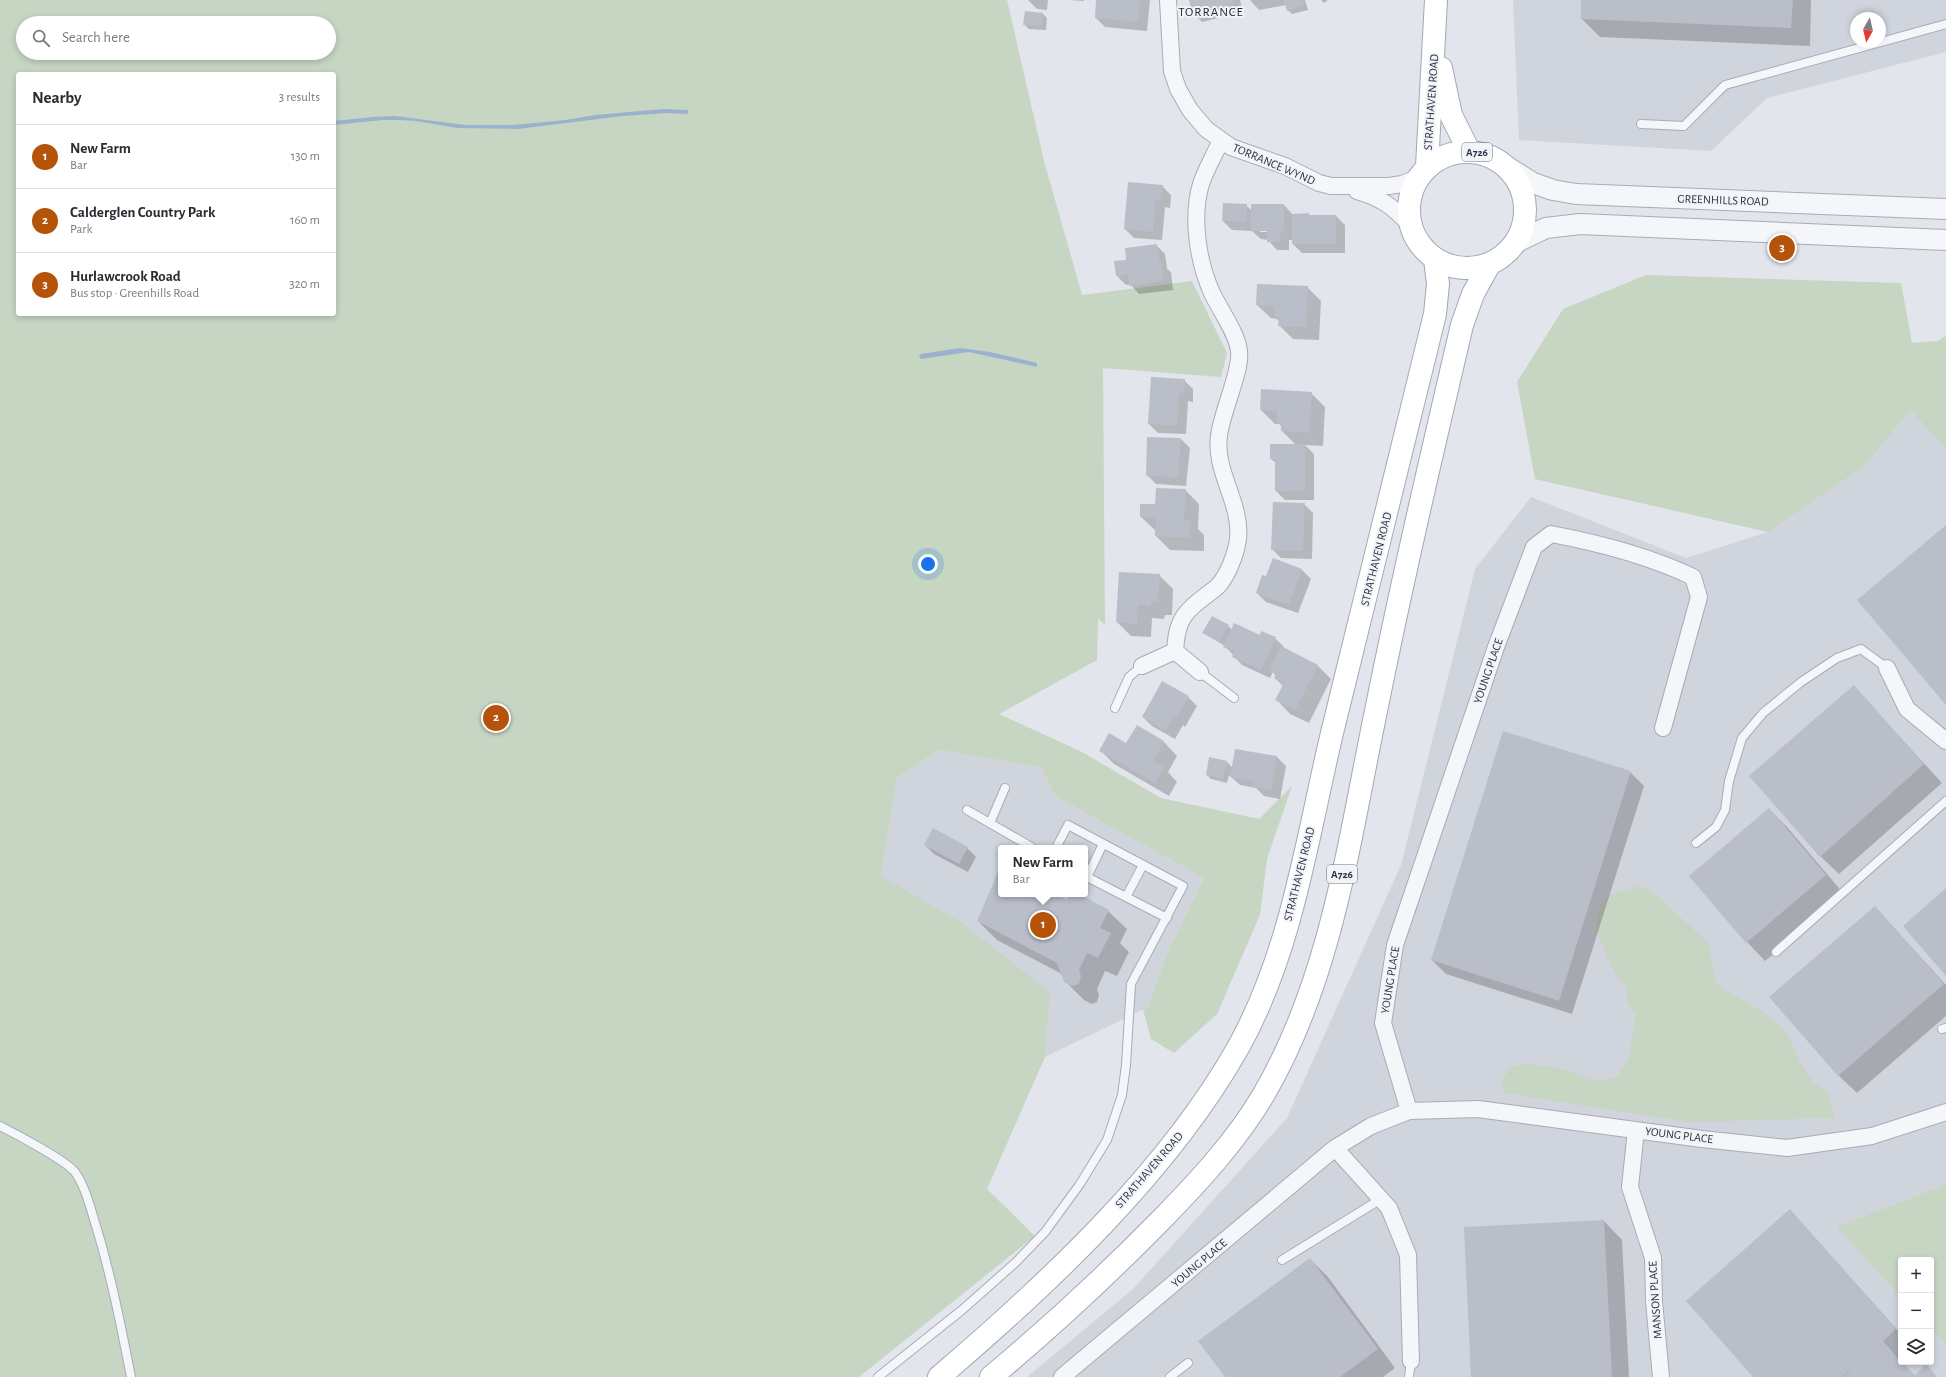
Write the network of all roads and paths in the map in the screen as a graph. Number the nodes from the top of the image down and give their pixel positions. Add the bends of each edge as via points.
1 (1168, 0) edge
2 (1436, 0) edge
3 (1946, 24) edge
4 (1436, 37) junction
5 (1641, 124) dead end
6 (1221, 140) junction
7 (1469, 151) junction
8 (1506, 166) junction
9 (1422, 172) junction
10 (1342, 186) junction
11 (1946, 210) edge
12 (1410, 225) junction
13 (1946, 240) edge
14 (1515, 243) junction
15 (1435, 259) junction
16 (1490, 263) junction
17 (1175, 651) junction
18 (1142, 666) joint
19 (1887, 668) joint
20 (1200, 672) joint
21 (1234, 698) dead end
22 (1115, 708) dead end
23 (1663, 728) dead end
24 (1946, 741) edge
25 (1005, 788) dead end
26 (1946, 801) edge
27 (967, 810) dead end
28 (990, 823) junction
29 (1696, 843) dead end
30 (1103, 844) junction
31 (1028, 845) edge
32 (1058, 845) edge
33 (1143, 865) junction
34 (1088, 872) edge
35 (1088, 877) edge
36 (1126, 897) junction
37 (1167, 918) junction
38 (1776, 952) dead end
39 (1409, 1111) junction
40 (1946, 1112) edge
41 (0, 1126) edge
42 (1636, 1130) junction
43 (1335, 1148) junction
44 (1380, 1199) junction
45 (1282, 1260) dead end
46 (1188, 1363) dead end
47 (1410, 1369) edge
48 (1069, 1375) edge
49 (131, 1377) edge
50 (878, 1377) edge
51 (939, 1377) edge
52 (991, 1377) edge
53 (1170, 1377) edge
54 (1661, 1377) edge

1 - 6 street, TORRANCE WYND via 1172,71 1178,89 1190,110 1206,129
2 - 4 main road, STRATHAVEN ROAD / A726
3 - 5 lane via 1725,85 1684,126
4 - 7 main road, STRATHAVEN ROAD / A726 via 1451,115
4 - 9 main road, STRATHAVEN ROAD / A726
6 - 10 street, TORRANCE WYND via 1230,147 1285,166 1319,183
6 - 17 street via 1202,183 1196,219 1205,276 1240,351 1218,447 1237,516 1238,539 1231,564 1219,585 1184,617 1177,630
7 - 8 main road, A726 via 1482,153
7 - 9 main road, A726 via 1446,155
8 - 11 street, GREENHILLS ROAD via 1533,183 1576,194
8 - 14 main road, A726 via 1519,182 1525,203 1524,224
9 - 10 street, TORRANCE WYND via 1402,184
9 - 12 main road, A726 via 1410,193
10 - 12 street, TORRANCE WYND via 1373,195 1391,206
12 - 15 main road, A726 via 1419,245
13 - 14 street via 1580,224 1546,228
14 - 16 main road, A726 via 1504,255
15 - 16 main road, A726 via 1445,264 1468,268
15 - 51 main road, STRATHAVEN ROAD via 1438,284 1435,314 1392,494 1332,732 1291,909 1276,961 1252,1020 1226,1068 1195,1116 1129,1195 1035,1291
16 - 52 main road, A726 via 1472,294 1462,325 1407,560 1328,935 1309,1000 1297,1030 1280,1065 1250,1115 1203,1176 1066,1312
17 - 18 street
17 - 20 street
18 - 22 lane via 1129,677
19 - 24 street via 1907,709
19 - 29 lane via 1861,649 1837,658 1801,682 1763,713 1742,738 1729,781 1725,810 1716,827
20 - 21 lane
23 - 39 street, YOUNG PLACE via 1699,597 1693,578 1676,569 1590,541 1551,534 1534,547 1496,648 1395,945 1383,1023
25 - 28 lane
26 - 38 lane
27 - 28 lane
28 - 31 lane
30 - 32 lane via 1068,825
30 - 33 lane
30 - 34 lane
33 - 36 lane
33 - 37 lane via 1184,886
35 - 36 lane
36 - 37 lane
37 - 50 lane via 1131,984 1122,1096 1107,1140 1080,1184 1045,1232 1015,1263 962,1310
39 - 42 street, YOUNG PLACE via 1478,1109
39 - 43 street, YOUNG PLACE via 1371,1126
40 - 42 street, YOUNG PLACE via 1872,1136 1788,1148
41 - 49 lane via 24,1138 74,1171 85,1189 105,1256
42 - 54 street, MANSON PLACE via 1630,1187 1653,1258
43 - 44 street
43 - 48 street, YOUNG PLACE
44 - 45 lane
44 - 47 street via 1389,1208 1408,1255
46 - 53 lane

